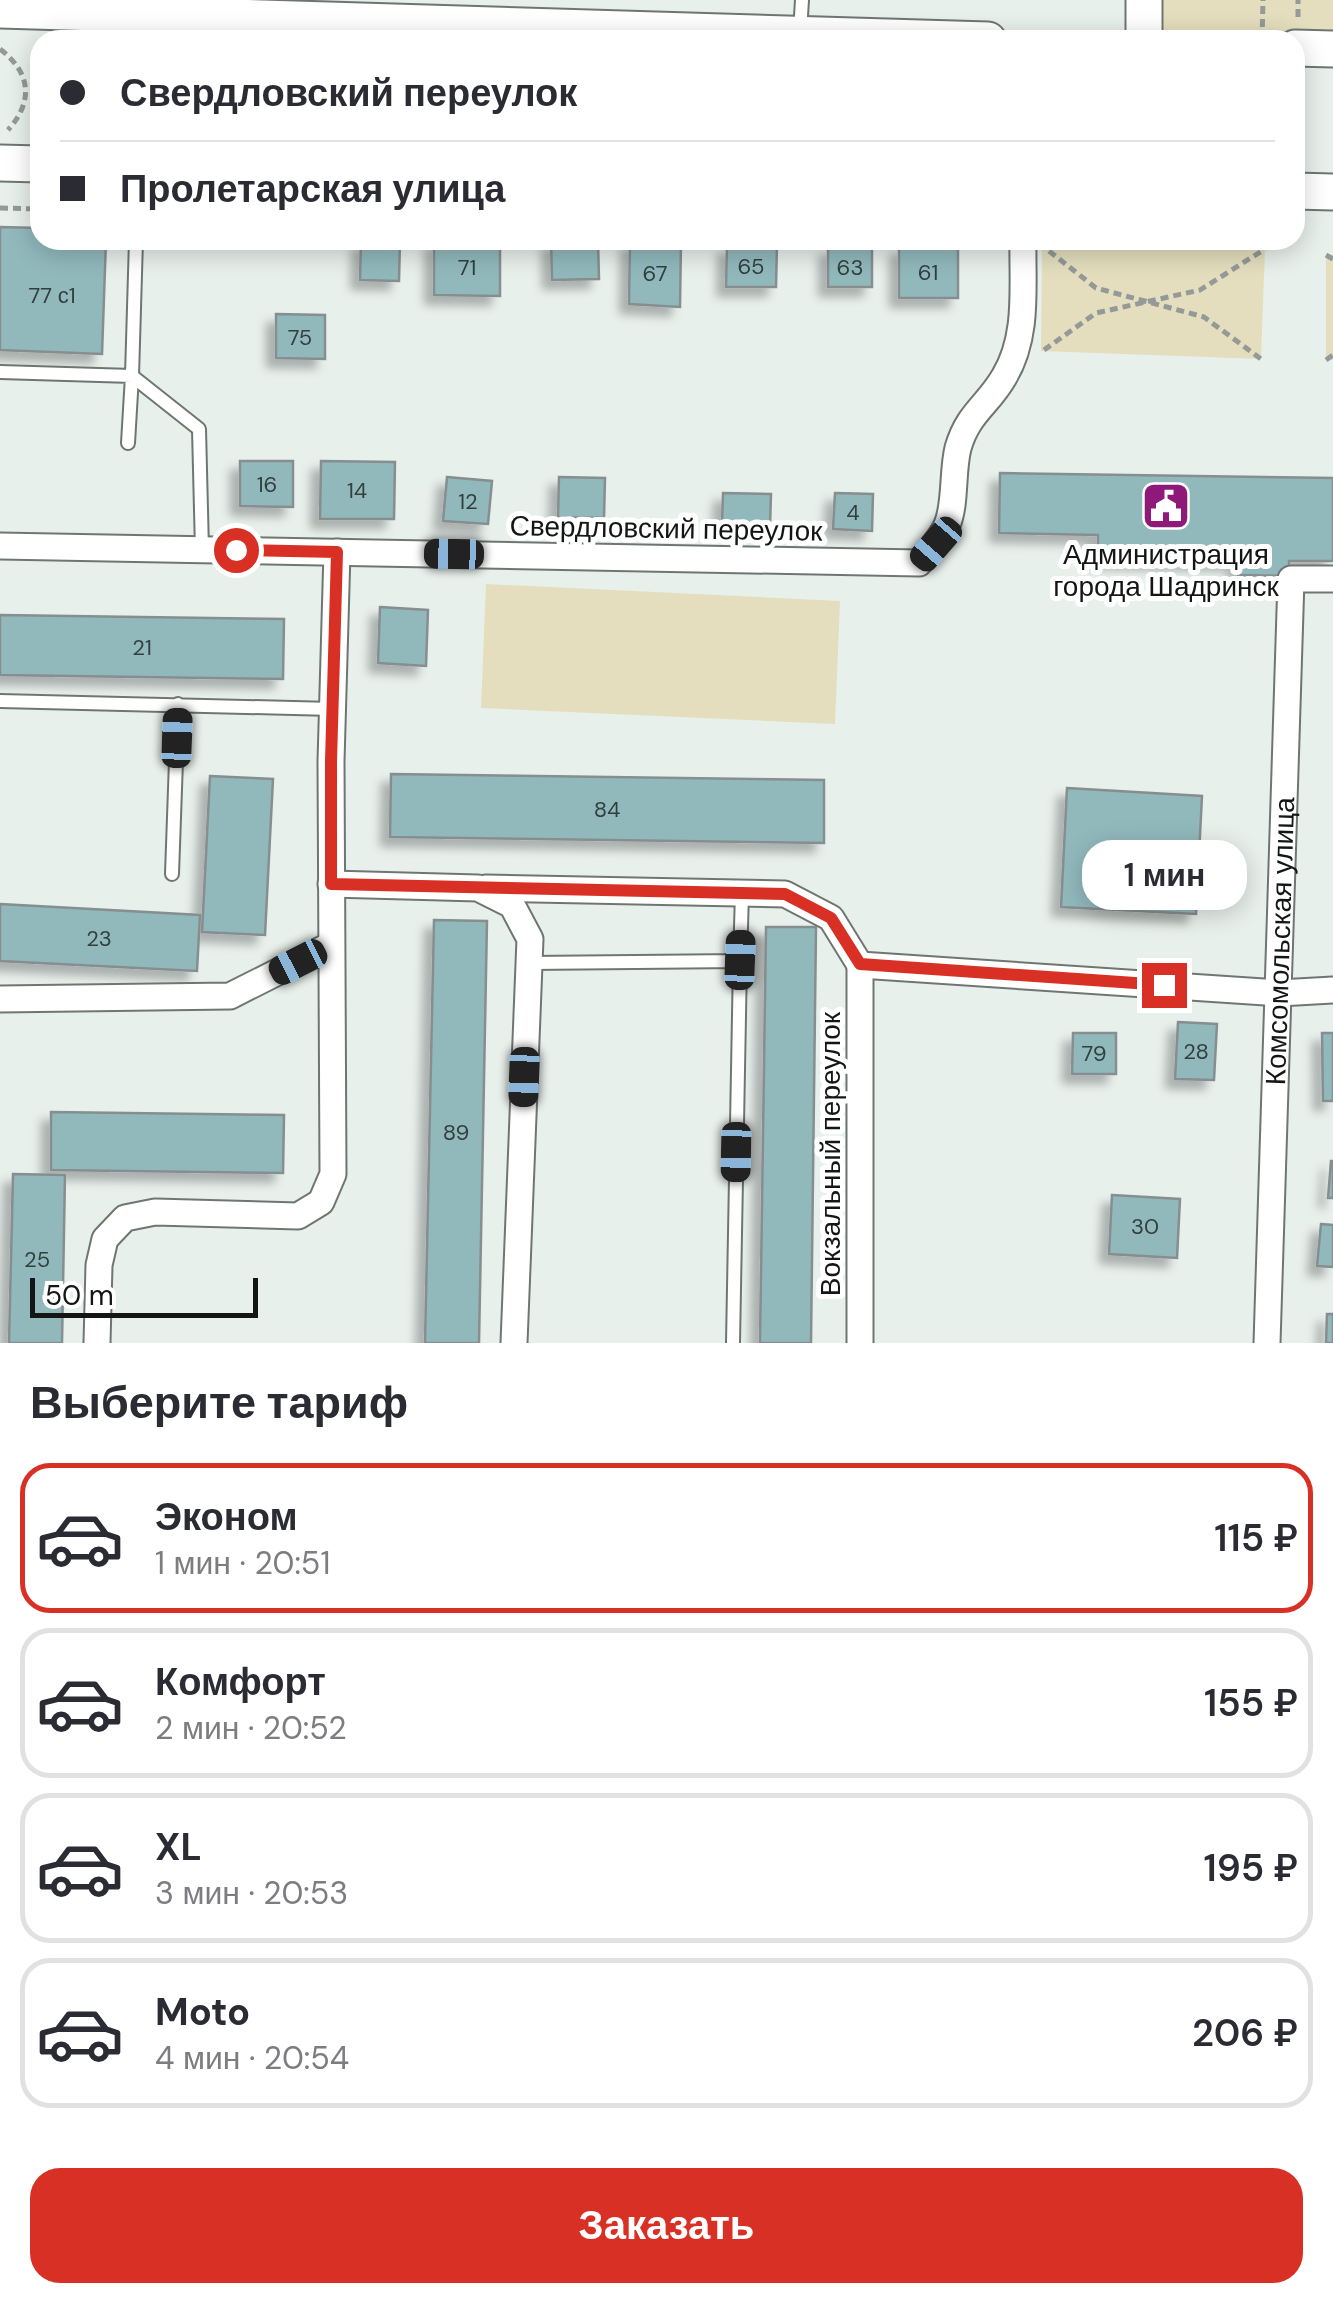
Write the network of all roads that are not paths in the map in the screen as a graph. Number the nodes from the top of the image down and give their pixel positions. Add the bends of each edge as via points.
1 (1144, 0) edge
2 (0, 10) edge
3 (801, 17) edge
4 (907, 30) edge
5 (1144, 30) edge
6 (1305, 48) edge
7 (1333, 49) edge
8 (5, 147) edge
9 (30, 159) edge
10 (1305, 191) edge
11 (1333, 192) edge
12 (136, 250) edge
13 (1031, 250) edge
14 (0, 372) edge
15 (132, 376) junction
16 (128, 443) dead end
17 (0, 546) edge
18 (202, 550) junction
19 (337, 552) junction
20 (1333, 580) edge
21 (0, 702) edge
22 (178, 704) junction
23 (333, 709) junction
24 (172, 874) dead end
25 (331, 884) junction
26 (478, 888) junction
27 (742, 893) junction
28 (332, 946) junction
29 (740, 960) junction
30 (529, 963) junction
31 (860, 964) junction
32 (1333, 990) edge
33 (1279, 993) junction
34 (0, 999) edge
35 (97, 1343) edge
36 (514, 1343) edge
37 (733, 1343) edge
38 (860, 1343) edge
39 (1267, 1343) edge

1 - 5 main road
2 - 3 main road
3 - 4 main road
6 - 7 main road
8 - 9 main road
10 - 11 main road
12 - 15 lane
13 - 19 street, Свердловский переулок via 1016,353 967,424 948,524 919,563
14 - 15 lane
15 - 16 lane
15 - 18 lane via 199,429
17 - 18 street, Свердловский переулок
18 - 19 street, Свердловский переулок
19 - 23 street
20 - 33 street, Комсомольская улица via 1290,579
21 - 22 lane
22 - 23 lane
22 - 24 lane
23 - 25 street
25 - 26 street
25 - 28 street
26 - 27 street
26 - 30 street via 512,905 530,938
27 - 29 lane
27 - 31 street via 785,894 831,918
28 - 34 street via 230,996
28 - 35 street via 333,1174 321,1202 298,1216 155,1212 125,1218 105,1239 99,1265
29 - 30 lane
29 - 37 lane
30 - 36 street
31 - 33 street
31 - 38 street, Вокзальный переулок
32 - 33 street
33 - 39 street, Комсомольская улица

